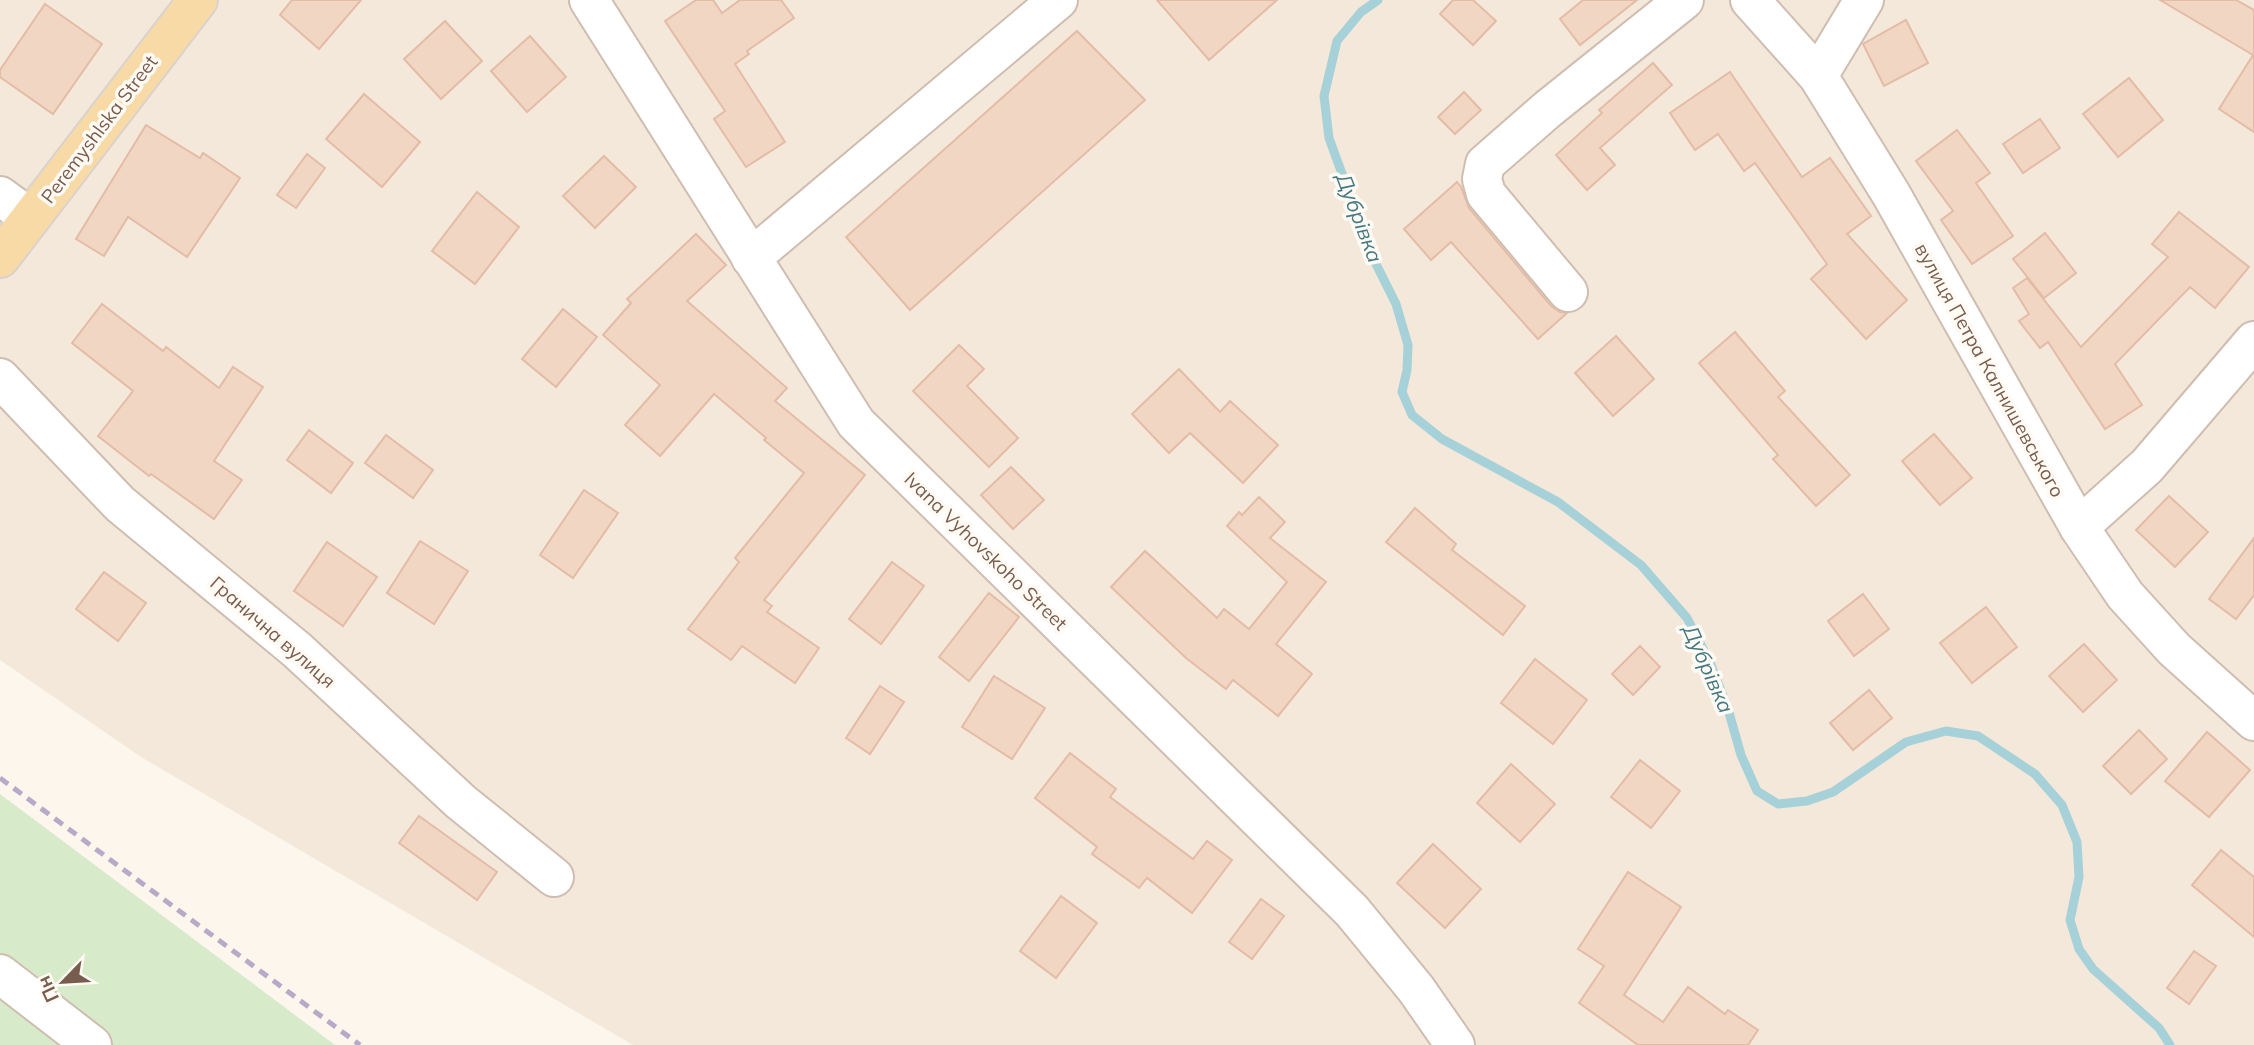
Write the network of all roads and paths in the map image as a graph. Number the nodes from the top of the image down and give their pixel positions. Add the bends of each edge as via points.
1 (198, 0) edge
2 (589, 0) edge
3 (1058, 0) edge
4 (1685, 0) edge
5 (1749, 0) edge
6 (1864, 0) edge
7 (1818, 76) junction
8 (0, 196) edge
9 (30, 218) junction
10 (0, 258) edge
11 (751, 258) junction
12 (1568, 292) dead end
13 (2254, 341) edge
14 (0, 378) edge
15 (2079, 527) junction
16 (2254, 721) edge
17 (554, 877) dead end
18 (0, 974) edge
19 (92, 1045) edge
20 (1455, 1045) edge

1 - 9 main road, Peremyshlska Street
2 - 11 street, Ivana Vyhovskoho Street
3 - 11 street
4 - 12 street via 1485,164 1486,194
5 - 7 street, вулиця Петра Калнишевського
6 - 7 street
7 - 15 street, вулиця Петра Калнишевського via 1891,194
8 - 9 street
9 - 10 main road, Peremyshlska Street
11 - 20 street, Ivana Vyhovskoho Street via 856,423 1352,911
13 - 15 street via 2147,466
14 - 17 street, Гранична вулиця via 120,504 298,650 461,802
15 - 16 street, вулиця Петра Калнишевського via 2124,595 2174,649
18 - 19 street

